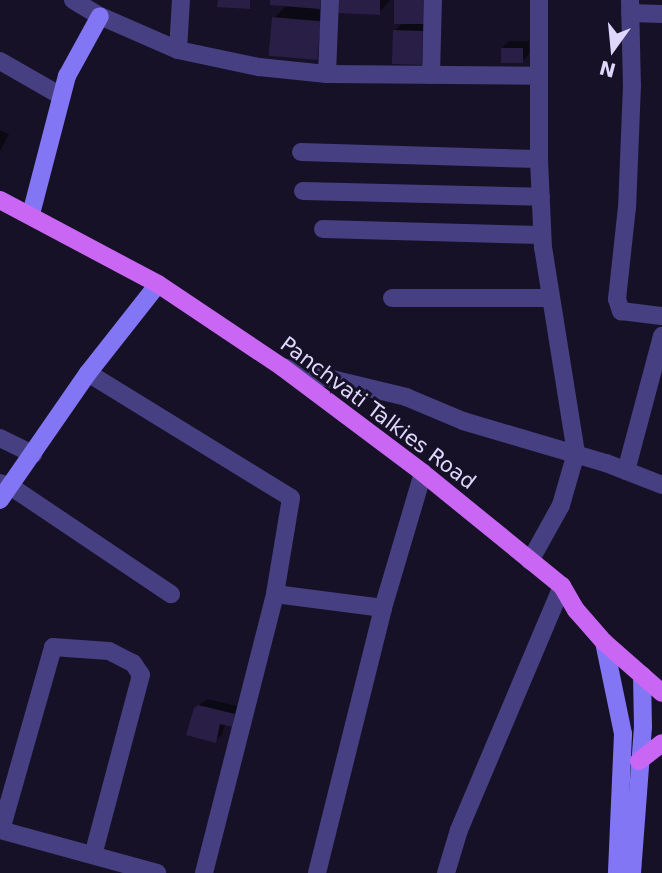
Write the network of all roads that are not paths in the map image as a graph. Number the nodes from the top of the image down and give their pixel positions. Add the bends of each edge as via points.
1 (74, 0) edge
2 (181, 0) edge
3 (330, 0) edge
4 (433, 0) edge
5 (540, 0) edge
6 (630, 7) edge
7 (662, 14) edge
8 (100, 16) junction
9 (178, 50) junction
10 (0, 61) edge
11 (327, 74) junction
12 (431, 75) junction
13 (538, 76) junction
14 (61, 96) junction
15 (301, 152) dead end
16 (538, 159) junction
17 (303, 191) dead end
18 (541, 197) junction
19 (0, 200) edge
20 (31, 214) junction
21 (323, 229) dead end
22 (542, 235) junction
23 (158, 284) junction
24 (548, 298) junction
25 (392, 299) dead end
26 (662, 316) edge
27 (662, 336) edge
28 (282, 367) junction
29 (88, 373) junction
30 (0, 438) edge
31 (576, 453) junction
32 (33, 454) junction
33 (626, 471) junction
34 (423, 473) junction
35 (662, 485) edge
36 (4, 489) edge
37 (530, 561) junction
38 (562, 586) junction
39 (171, 594) dead end
40 (275, 594) junction
41 (383, 608) junction
42 (604, 642) junction
43 (642, 675) junction
44 (662, 693) edge
45 (662, 743) edge
46 (639, 761) junction
47 (1, 830) edge
48 (93, 855) junction
49 (157, 873) edge
50 (204, 873) edge
51 (317, 873) edge
52 (446, 873) edge
53 (617, 873) edge
54 (632, 873) edge

1 - 8 street
2 - 9 street
3 - 11 street
4 - 12 street
5 - 13 street
6 - 7 street
6 - 26 street via 627,207 617,299 621,311
8 - 9 street
8 - 14 main road
9 - 11 street via 259,67
10 - 14 street
11 - 12 street
12 - 13 street
13 - 16 street
14 - 20 main road
15 - 16 street
16 - 18 street
17 - 18 street
18 - 22 street
19 - 20 main road, Panchvati Talkies Road
20 - 23 main road, Panchvati Talkies Road
21 - 22 street
22 - 24 street
23 - 28 main road, Panchvati Talkies Road
23 - 29 main road
24 - 25 street
24 - 31 street
27 - 33 street
28 - 31 street via 406,397 464,421
28 - 34 main road, Panchvati Talkies Road
29 - 32 main road
29 - 40 street via 291,498
30 - 32 street
31 - 33 street
31 - 37 street via 561,505
32 - 36 main road
33 - 35 street
34 - 37 main road, Panchvati Talkies Road
34 - 41 street
36 - 39 street
37 - 38 main road, Panchvati Talkies Road
38 - 42 main road, Panchvati Talkies Road
38 - 52 street via 459,830
40 - 41 street
40 - 50 street
41 - 51 street
42 - 43 main road, Panchvati Talkies Road
42 - 53 main road via 623,734
43 - 44 main road, Panchvati Talkies Road
43 - 46 main road
45 - 46 main road
46 - 54 main road
47 - 48 street
47 - 48 street via 53,647 109,651 133,663 141,675
48 - 49 street

